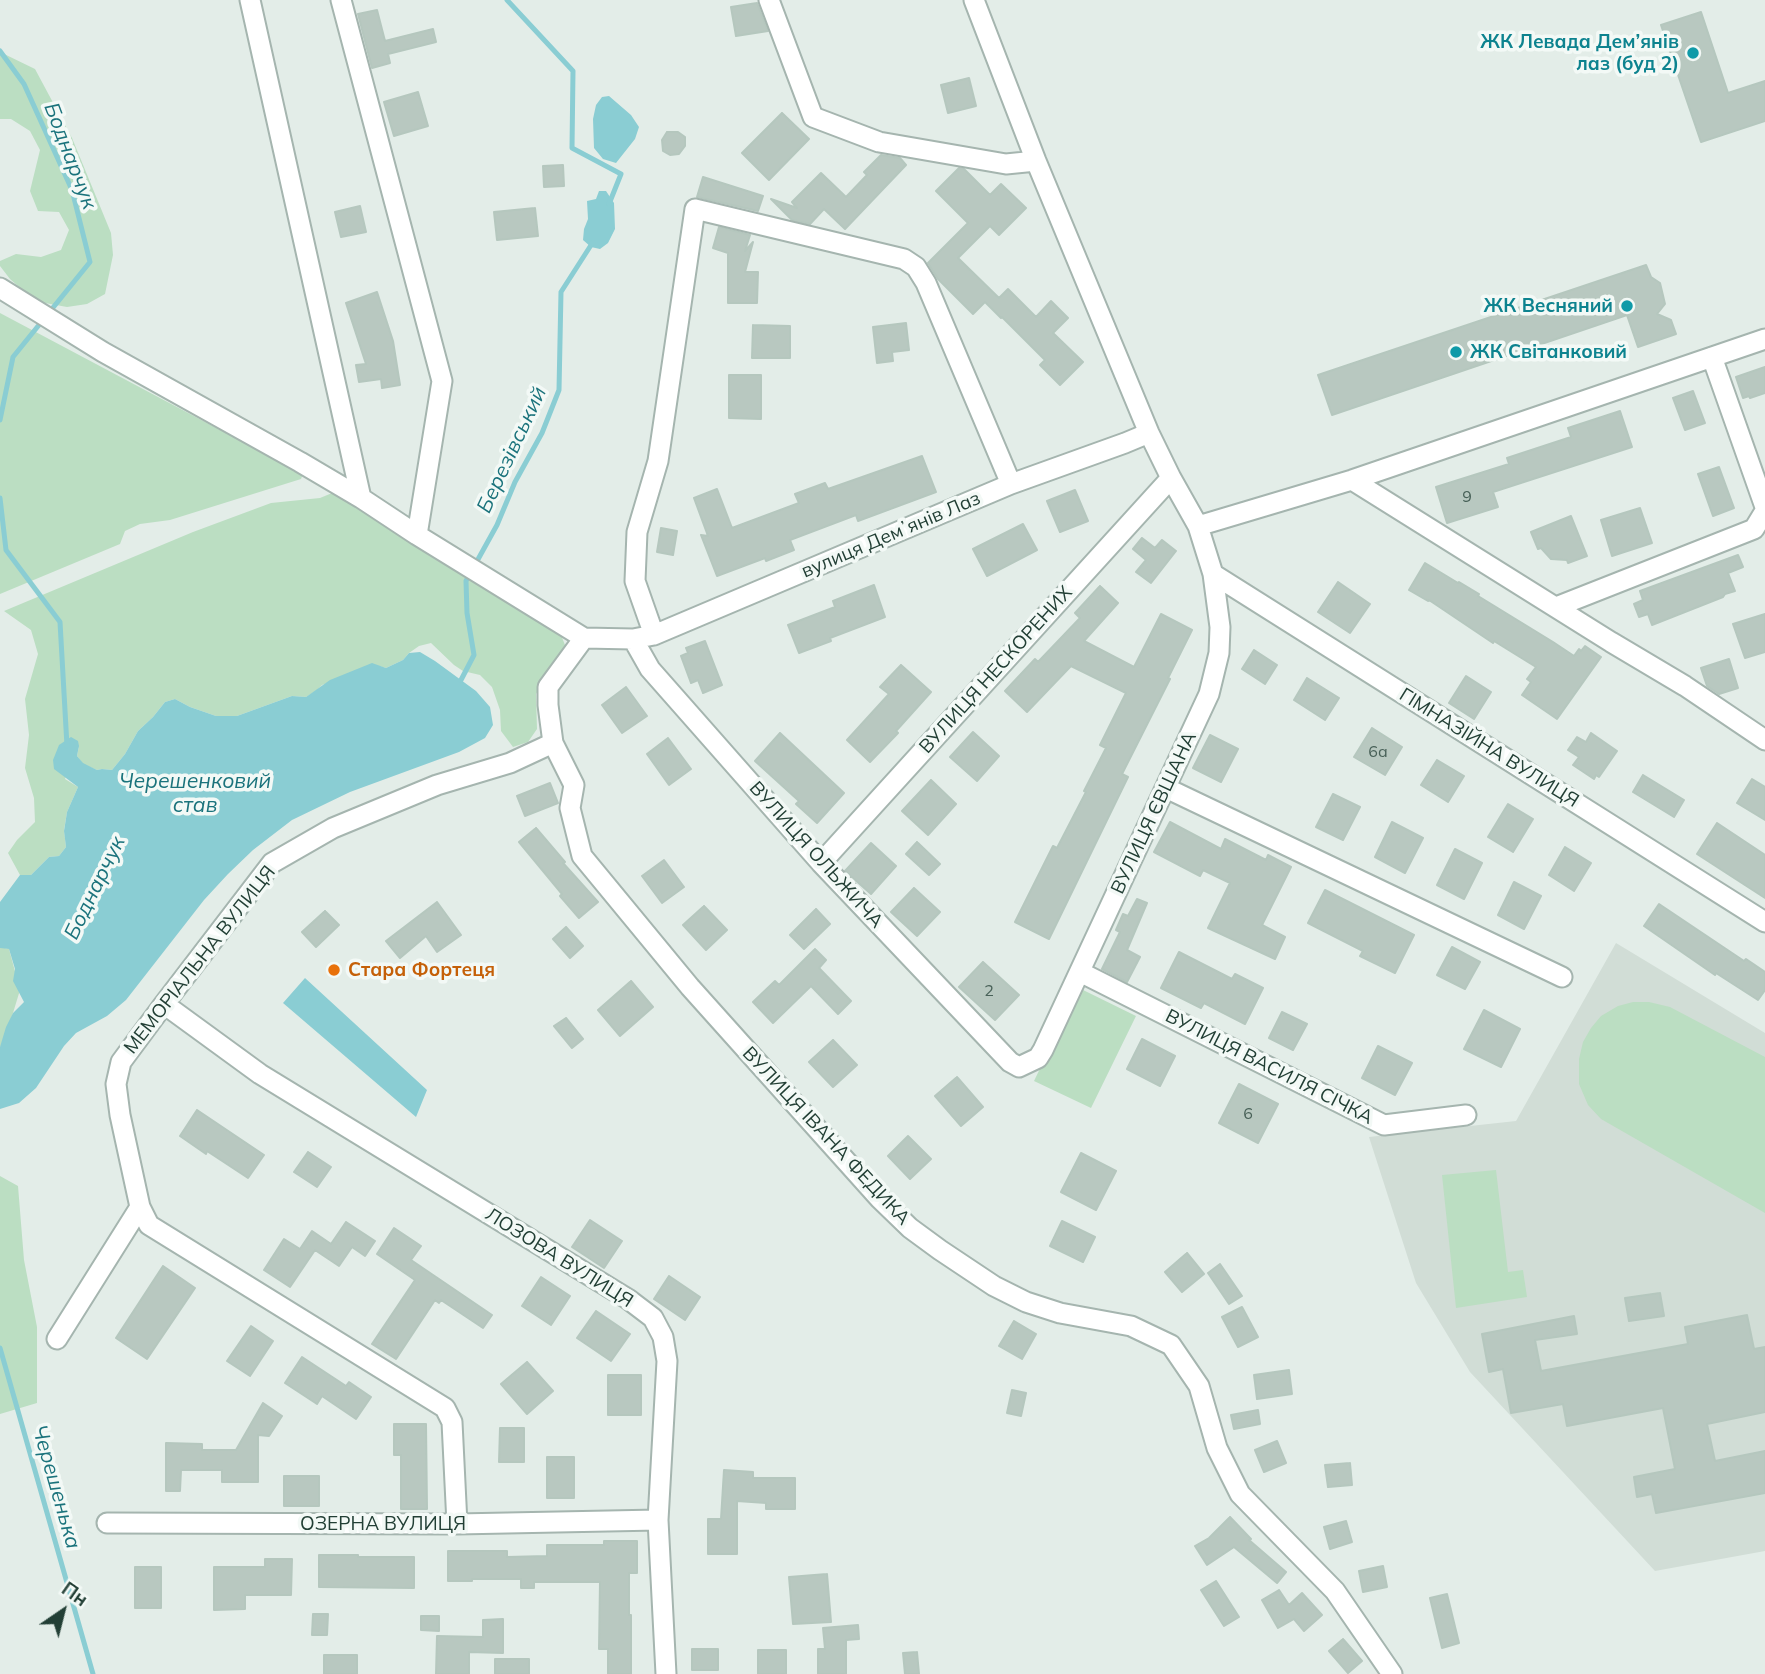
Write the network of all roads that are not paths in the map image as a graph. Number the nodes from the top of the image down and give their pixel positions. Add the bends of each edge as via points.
1 (250, 0) edge
2 (341, 0) edge
3 (769, 0) edge
4 (974, 0) edge
5 (1037, 161) junction
6 (0, 288) edge
7 (1765, 339) edge
8 (1712, 357) junction
9 (1149, 433) junction
10 (1171, 478) junction
11 (1353, 480) junction
12 (1011, 484) junction
13 (361, 498) junction
14 (1765, 509) edge
15 (1198, 526) junction
16 (416, 535) junction
17 (1213, 574) junction
18 (1556, 607) junction
19 (654, 635) junction
20 (584, 638) junction
21 (633, 639) junction
22 (1765, 740) edge
23 (553, 743) junction
24 (1166, 788) junction
25 (821, 863) junction
26 (1765, 922) edge
27 (1080, 972) junction
28 (1562, 977) dead end
29 (164, 1004) junction
30 (1010, 1062) joint
31 (1466, 1115) dead end
32 (140, 1207) junction
33 (57, 1339) dead end
34 (658, 1520) junction
35 (107, 1523) dead end
36 (457, 1524) junction
37 (666, 1674) edge
38 (1392, 1674) edge

1 - 13 street
2 - 16 street via 442,381
3 - 5 street via 813,117 879,142 1006,164
4 - 5 street, ВУЛИЦЯ ЄВШАНА
5 - 9 street, ВУЛИЦЯ ЄВШАНА
6 - 13 street via 103,352
7 - 8 street
8 - 11 street
8 - 14 street
9 - 10 street, ВУЛИЦЯ ЄВШАНА
9 - 12 street, вулиця Демʼянів Лаз
10 - 15 street, ВУЛИЦЯ ЄВШАНА
10 - 25 street, ВУЛИЦЯ НЕСКОРЕНИХ
11 - 15 street
11 - 18 street
12 - 19 street, вулиця Демʼянів Лаз
12 - 19 street via 916,267 904,259 695,209 658,461 637,532 635,581
13 - 16 street
14 - 18 street via 1754,529
15 - 17 street, ВУЛИЦЯ ЄВШАНА
16 - 20 street
17 - 24 street, ВУЛИЦЯ ЄВШАНА via 1219,653 1209,694
17 - 26 street, ГІМНАЗІЙНА ВУЛИЦЯ
18 - 22 street
19 - 21 street, вулиця Демʼянів Лаз
20 - 21 street, вулиця Демʼянів Лаз
20 - 23 street, ВУЛИЦЯ ІВАНА ФЕДИКА via 548,687
21 - 25 street, ВУЛИЦЯ ОЛЬЖИЧА via 650,669
23 - 29 street, МЕМОРІАЛЬНА ВУЛИЦЯ via 333,828 272,863
23 - 38 street, ВУЛИЦЯ ІВАНА ФЕДИКА via 574,785 570,808 582,856 686,984 880,1199 940,1250 1026,1302 1131,1326 1171,1345 1199,1386 1217,1448 1240,1494 1335,1591
24 - 27 street, ВУЛИЦЯ ЄВШАНА
24 - 28 street
25 - 30 street, ВУЛИЦЯ ОЛЬЖИЧА
27 - 30 street, ВУЛИЦЯ ЄВШАНА via 1038,1058 1019,1067
27 - 31 street, ВУЛИЦЯ ВАСИЛЯ СІЧКА via 1384,1125
29 - 32 street, МЕМОРІАЛЬНА ВУЛИЦЯ via 121,1062 116,1084
29 - 34 street, ЛОЗОВА ВУЛИЦЯ via 260,1074 653,1318 663,1337 667,1362
32 - 33 street
32 - 36 street, МЕМОРІАЛЬНА ВУЛИЦЯ via 149,1225 445,1408 452,1422
34 - 36 street, ОЗЕРНА ВУЛИЦЯ
34 - 37 street, ЛОЗОВА ВУЛИЦЯ
35 - 36 street, ОЗЕРНА ВУЛИЦЯ

